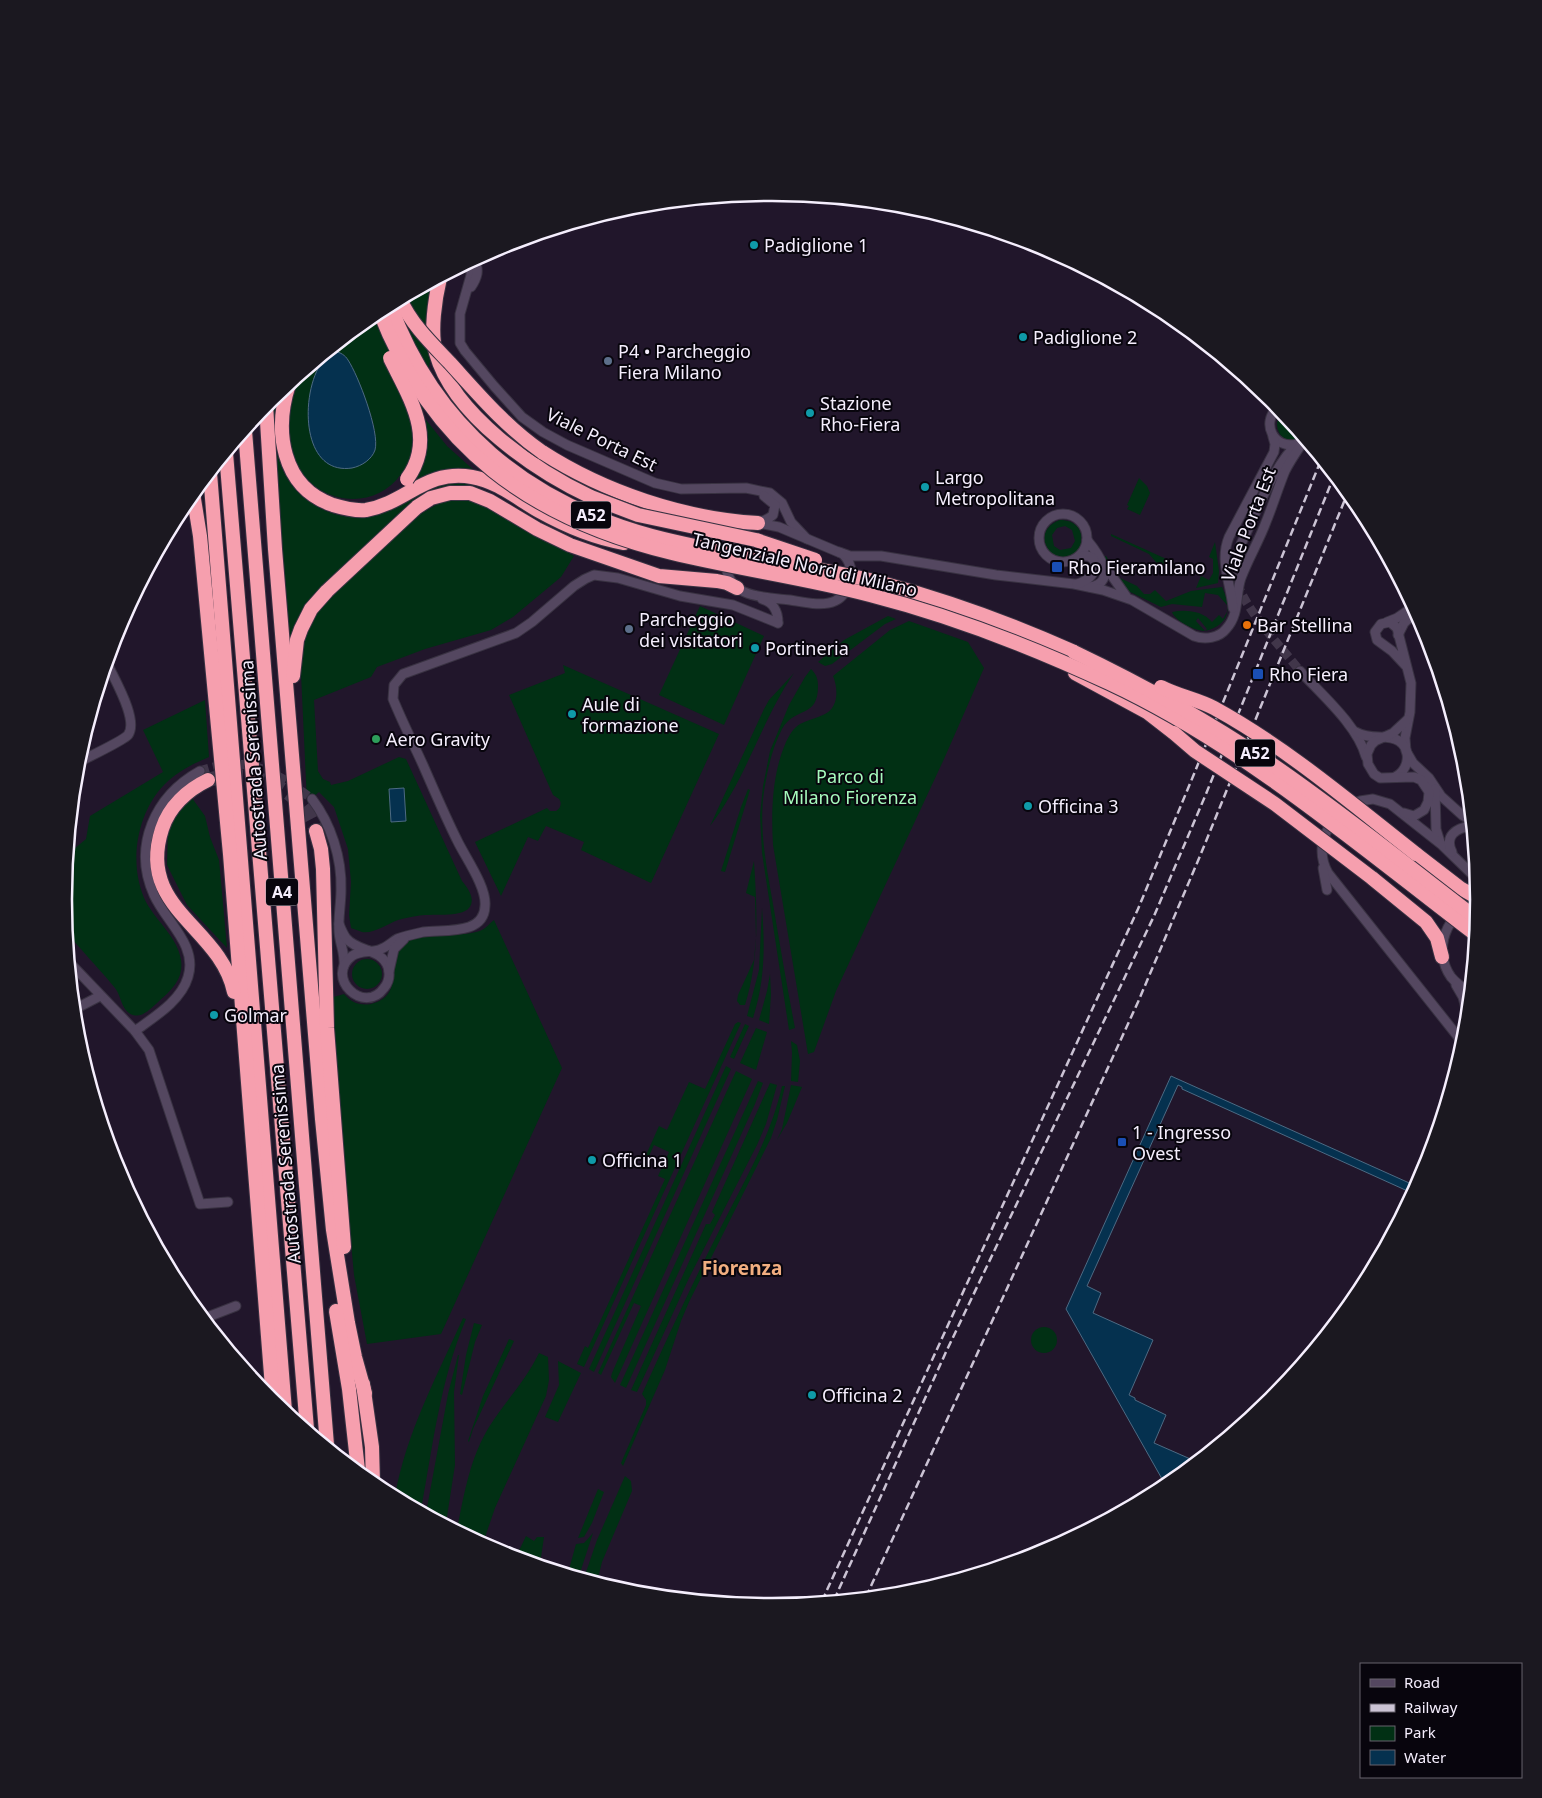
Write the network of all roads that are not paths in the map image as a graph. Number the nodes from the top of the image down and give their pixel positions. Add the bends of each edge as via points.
1 (477, 266) edge
2 (470, 269) edge
3 (439, 285) edge
4 (466, 294) junction
5 (403, 305) edge
6 (393, 312) edge
7 (382, 318) edge
8 (375, 324) edge
9 (285, 397) edge
10 (1273, 414) edge
11 (267, 416) edge
12 (260, 423) edge
13 (246, 438) edge
14 (1276, 439) junction
15 (1300, 443) edge
16 (1300, 443) edge
17 (1301, 444) edge
18 (227, 462) edge
19 (1274, 476) junction
20 (210, 483) edge
21 (408, 485) junction
22 (205, 490) edge
23 (756, 490) junction
24 (195, 504) edge
25 (758, 523) junction
26 (808, 539) junction
27 (1087, 540) junction
28 (1241, 544) tunnel mouth
29 (652, 548) junction
30 (275, 549) junction
31 (839, 552) junction
32 (881, 556) junction
33 (1076, 559) junction
34 (1102, 562) junction
35 (850, 570) junction
36 (882, 583) junction
37 (1074, 584) junction
38 (1090, 587) junction
39 (737, 588) junction
40 (752, 595) junction
41 (1132, 600) junction
42 (802, 602) junction
43 (1407, 611) edge
44 (1410, 618) edge
45 (214, 620) junction
46 (1231, 622) junction
47 (1386, 622) junction
48 (778, 623) junction
49 (1398, 635) junction
50 (1382, 644) junction
51 (1074, 652) junction
52 (1051, 658) junction
53 (1406, 666) junction
54 (1300, 671) tunnel mouth
55 (111, 672) edge
56 (1408, 720) junction
57 (1354, 730) junction
58 (1384, 737) junction
59 (1406, 751) junction
60 (87, 758) edge
61 (1367, 758) junction
62 (204, 776) joint
63 (1391, 778) junction
64 (1434, 786) junction
65 (312, 799) tunnel mouth
66 (1401, 812) junction
67 (1465, 816) edge
68 (298, 824) junction
69 (1466, 828) edge
70 (316, 832) tunnel mouth
71 (1442, 845) junction
72 (1453, 855) junction
73 (1322, 856) junction
74 (1469, 871) edge
75 (1327, 890) dead end
76 (1470, 893) edge
77 (1470, 905) edge
78 (1469, 913) edge
79 (339, 924) junction
80 (1469, 929) edge
81 (406, 937) junction
82 (368, 952) junction
83 (1442, 957) junction
84 (344, 967) junction
85 (76, 970) edge
86 (389, 972) junction
87 (1452, 979) junction
88 (1464, 988) edge
89 (100, 996) junction
90 (1463, 997) edge
91 (81, 1006) edge
92 (135, 1031) junction
93 (1456, 1034) edge
94 (249, 1104) junction
95 (322, 1119) junction
96 (228, 1202) dead end
97 (236, 1306) dead end
98 (211, 1315) edge
99 (272, 1388) edge
100 (365, 1393) junction
101 (284, 1400) edge
102 (306, 1421) edge
103 (326, 1437) edge
104 (357, 1461) edge
105 (373, 1472) edge

1 - 4 street, Viale Porta Est via 477,276
2 - 4 street, Viale Porta Est
3 - 36 highway, bridge via 434,331 438,360 449,382 472,412 506,445 558,480 591,497 638,514 766,542
4 - 23 street, Viale Porta Est via 459,337 463,348 522,417 543,432 663,486
5 - 25 highway, bridge via 418,328 486,403 542,452 577,473 629,495 731,521
6 - 36 highway, Tangenziale Nord di Milano / A52, bridge via 410,352 447,407 492,455 546,494 598,518 651,535
7 - 29 highway, Tangenziale Nord di Milano / A52, bridge via 394,347 425,399 478,458 509,484 549,508 609,534
8 - 21 highway, bridge via 420,428 420,448
9 - 21 highway via 282,424 284,449 297,479 308,491 340,507 373,503
10 - 14 street via 1270,424
11 - 30 highway
12 - 30 highway
13 - 103 highway, Autostrada Serenissima / A4
14 - 15 street via 1289,446
14 - 19 street via 1281,449
14 - 46 street, Viale Porta Est via 1274,452 1225,548 1224,560 1233,606
16 - 19 street via 1289,452
17 - 46 street, Viale Porta Est via 1285,472 1241,578
18 - 102 highway, Autostrada Serenissima / A4
19 - 28 street
20 - 45 highway
21 - 29 highway, bridge via 420,485 445,477 482,479 602,540
22 - 45 highway via 210,521
23 - 25 street via 775,506 773,515
23 - 26 street, Viale Porta Est via 778,498 791,522
24 - 45 highway
25 - 26 street via 773,525
25 - 39 street via 737,532 727,549 726,572
26 - 31 street
27 - 33 street via 1085,550
27 - 33 street via 1086,529 1070,515 1055,515 1042,525 1038,539 1046,556 1060,563
27 - 34 street
29 - 52 highway, Tangenziale Nord di Milano / A52, bridge via 888,600 958,621
30 - 68 highway
31 - 32 street
31 - 35 street via 846,557
32 - 35 street via 856,563
32 - 37 street
33 - 37 street via 1087,555 1096,568 1092,577
34 - 38 street via 1103,579
34 - 41 street via 1123,594
35 - 42 street via 847,587 837,600
36 - 51 highway, Tangenziale Nord di Milano / A52 via 1004,623
37 - 38 street
38 - 41 street
39 - 40 street
39 - 68 highway via 717,581 659,576 570,545 490,500 470,493 450,493 431,498 417,507 327,591 311,609 300,629 294,667
40 - 42 street
40 - 48 street via 773,605
41 - 46 street via 1198,637 1217,635
42 - 48 street via 788,606
43 - 47 street
44 - 49 street
45 - 94 highway
45 - 101 highway
47 - 49 street via 1395,625
47 - 50 street via 1380,624 1375,632 1376,639
48 - 81 street via 733,605 594,575 574,586 516,634 407,672 399,678 393,688 393,699 480,885 486,906 481,918 468,928 423,932
49 - 50 street via 1392,644
49 - 53 street
50 - 53 street
51 - 76 highway, bridge via 1121,667 1170,692 1214,708 1295,760
51 - 78 highway, Tangenziale Nord di Milano / A52, bridge via 1174,704 1272,764
52 - 80 highway, Tangenziale Nord di Milano / A52, bridge via 1111,684 1214,742 1302,802
52 - 83 highway, bridge via 1147,712 1195,752 1276,804 1426,922 1437,938
53 - 56 street via 1411,690
54 - 57 street
55 - 60 street via 132,727 127,737
56 - 58 street
56 - 59 street
57 - 58 street via 1365,736
57 - 61 street
58 - 59 street via 1399,741
58 - 61 street via 1371,745
59 - 63 street via 1404,769
59 - 64 street
61 - 63 street via 1374,774 1380,778
62 - 92 street via 176,787 161,805 148,836 149,881 154,896 182,938 190,970 172,1001
62 - 94 highway via 168,816 159,842 158,869 172,903 216,953 230,975
63 - 66 street via 1417,778 1429,792 1428,802 1421,813 1414,816
64 - 67 street
64 - 71 street via 1436,829
65 - 79 street via 329,828 338,860 341,883
66 - 71 street
66 - 73 street via 1372,799 1347,807 1326,832
68 - 95 highway, A4
69 - 72 street via 1451,835 1449,846
70 - 100 highway via 323,869 326,1028 347,1276
71 - 72 street
72 - 74 street
73 - 75 street
73 - 93 street via 1328,873
77 - 83 street via 1456,914 1447,927
79 - 82 street via 350,942
79 - 84 street
81 - 82 street
81 - 86 street via 394,950
82 - 84 street via 356,954
82 - 86 street via 384,960
83 - 87 street
84 - 86 street via 346,987 363,998 382,991
85 - 89 street
87 - 88 street
87 - 90 street
89 - 91 street
89 - 92 street
92 - 96 street via 149,1050 200,1204
94 - 99 highway
95 - 100 highway, A4 via 337,1260
95 - 104 highway via 332,1279
97 - 98 street
100 - 105 highway, A4

